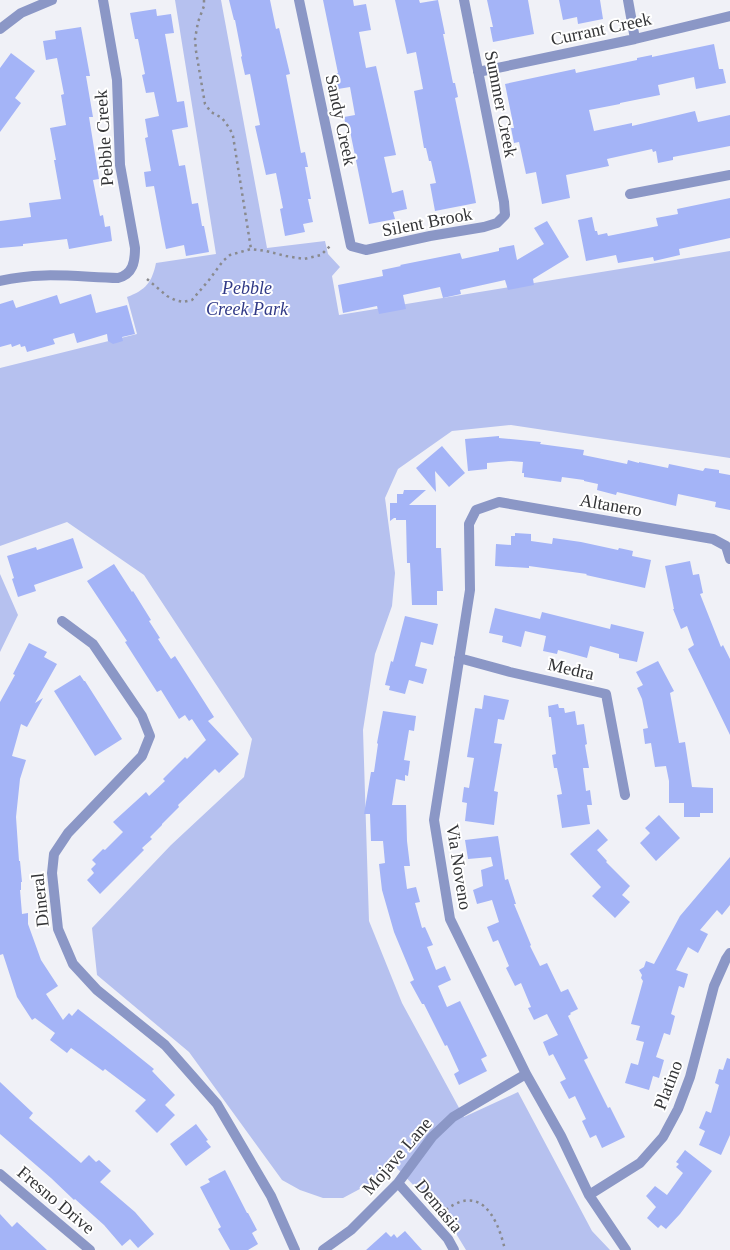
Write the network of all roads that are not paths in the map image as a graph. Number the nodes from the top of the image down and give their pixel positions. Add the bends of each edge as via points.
1 (52, 0) edge
2 (103, 0) edge
3 (299, 0) edge
4 (464, 0) edge
5 (628, 0) edge
6 (730, 18) edge
7 (0, 29) edge
8 (635, 39) junction
9 (478, 72) junction
10 (730, 175) edge
11 (630, 194) dead end
12 (506, 215) joint
13 (351, 246) joint
14 (0, 281) edge
15 (476, 510) joint
16 (730, 559) edge
17 (62, 621) dead end
18 (459, 658) junction
19 (625, 795) dead end
20 (730, 953) edge
21 (526, 1074) junction
22 (0, 1174) edge
23 (398, 1183) junction
24 (589, 1195) junction
25 (90, 1250) edge
26 (295, 1250) edge
27 (323, 1250) edge
28 (454, 1250) edge
29 (626, 1250) edge

1 - 7 street via 21,13
2 - 14 street, Pebble Creek via 117,80 120,165 135,260 129,272 118,278 36,275
3 - 13 street, Sandy Creek
4 - 9 street, Summer Creek
5 - 8 street
6 - 8 street, Currant Creek
8 - 9 street, Currant Creek
9 - 12 street, Summer Creek
10 - 11 street
12 - 13 street, Silent Brook via 497,223 484,227 366,250
15 - 16 street, Altanero via 499,502 714,539 726,546
15 - 18 street, Via Noveno via 470,524 470,590
17 - 26 street, Dineral via 93,644 142,716 150,736 142,756 68,833 54,854 52,873 58,929 72,964 97,990 165,1046 217,1104 271,1196
18 - 19 street, Medra via 606,694
18 - 21 street, Via Noveno via 434,820 450,919
20 - 24 street, Platino via 714,986 678,1110 663,1137 640,1163
21 - 23 street, Mojave Lane via 453,1117 432,1137
21 - 24 street, Via Noveno
22 - 25 street, Fresno Drive
23 - 27 street, Mojave Lane via 351,1230
23 - 28 street, Demasia
24 - 29 street, Via Noveno

